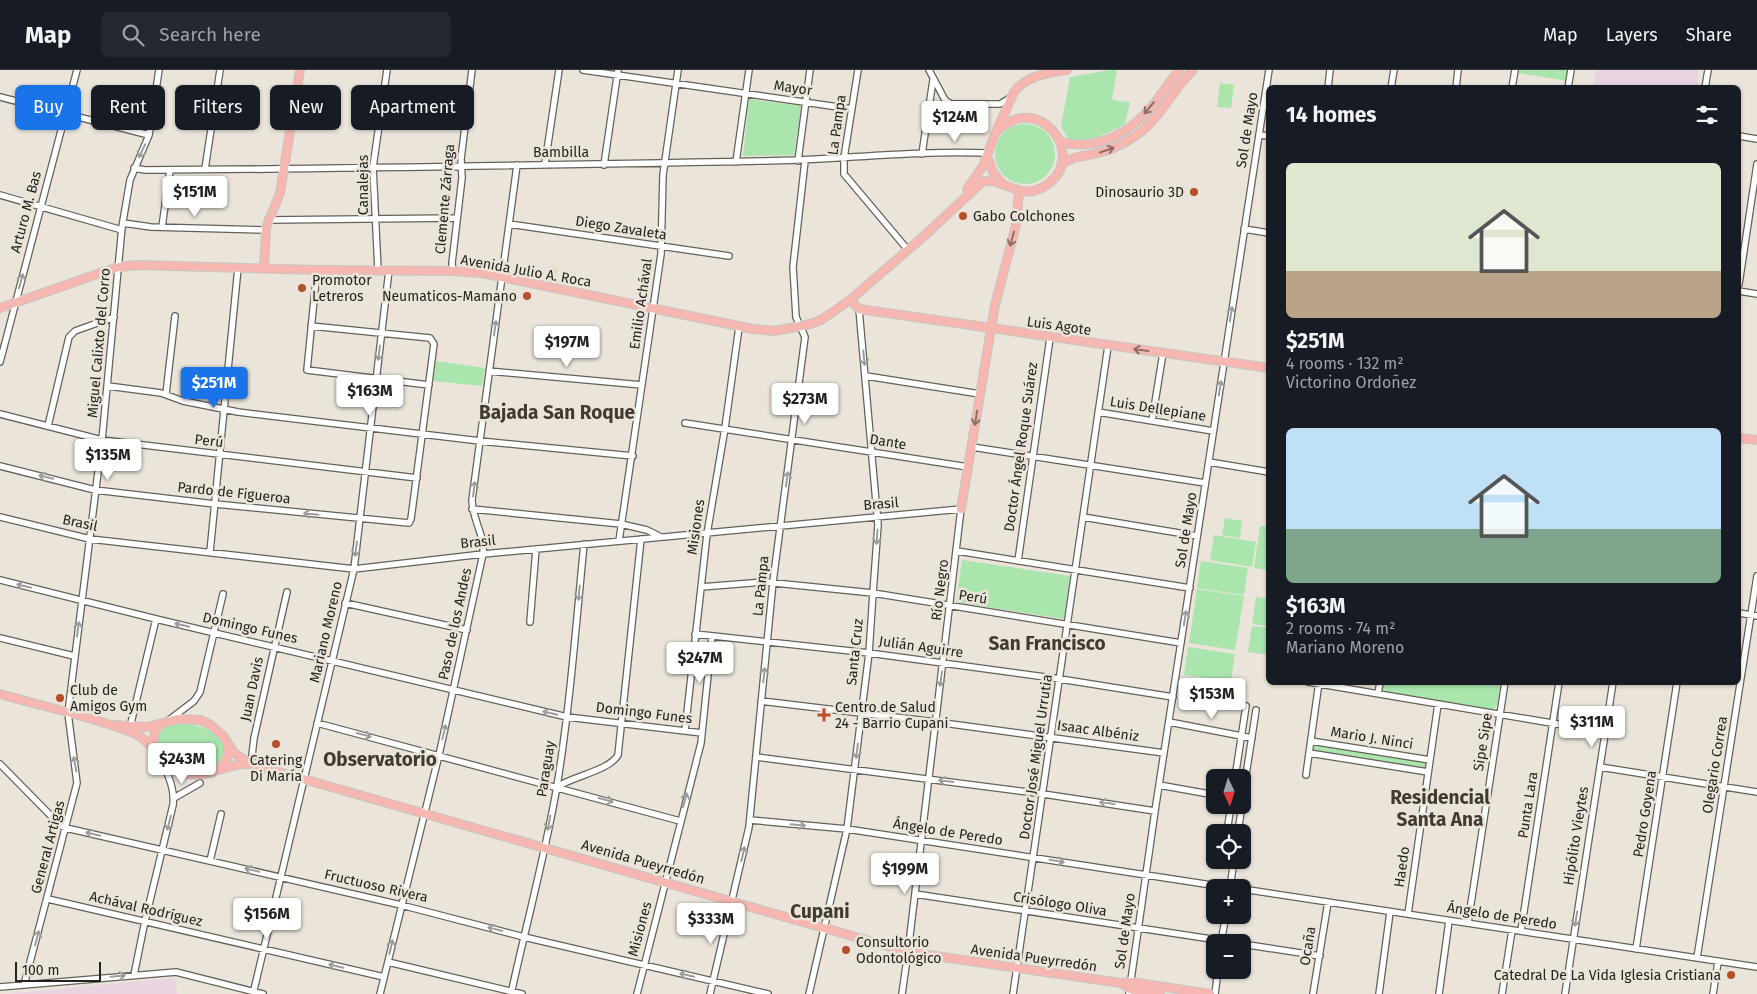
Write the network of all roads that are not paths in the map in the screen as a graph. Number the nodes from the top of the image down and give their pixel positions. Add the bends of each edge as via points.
1 (77, 70) edge
2 (159, 70) edge
3 (220, 70) edge
4 (300, 70) edge
5 (387, 70) edge
6 (472, 70) edge
7 (559, 70) edge
8 (583, 70) edge
9 (678, 70) edge
10 (749, 70) edge
11 (810, 70) edge
12 (858, 70) edge
13 (929, 70) edge
14 (1067, 70) edge
15 (1180, 70) edge
16 (1193, 70) edge
17 (1269, 70) edge
18 (1330, 70) edge
19 (1394, 70) edge
20 (1458, 70) edge
21 (1515, 70) edge
22 (1570, 70) edge
23 (1708, 70) edge
24 (1043, 72) edge
25 (618, 73) edge
26 (934, 79) junction
27 (676, 84) junction
28 (73, 85) edge
29 (1267, 85) edge
30 (1328, 85) edge
31 (1392, 85) edge
32 (1456, 85) edge
33 (1512, 85) edge
34 (1568, 85) edge
35 (1706, 85) edge
36 (1266, 90) edge
37 (746, 94) junction
38 (0, 97) edge
39 (1011, 97) junction
40 (15, 101) edge
41 (805, 102) junction
42 (995, 104) junction
43 (852, 109) junction
44 (1003, 114) junction
45 (81, 118) edge
46 (61, 130) edge
47 (995, 134) junction
48 (149, 135) junction
49 (1259, 135) junction
50 (1266, 136) edge
51 (1741, 136) edge
52 (1757, 139) edge
53 (1060, 142) junction
54 (922, 154) junction
55 (988, 154) junction
56 (844, 158) junction
57 (798, 161) junction
58 (805, 161) junction
59 (736, 162) junction
60 (545, 164) junction
61 (664, 164) junction
62 (1061, 164) junction
63 (1757, 164) edge
64 (517, 165) junction
65 (604, 165) junction
66 (461, 166) junction
67 (373, 167) junction
68 (134, 168) junction
69 (205, 168) junction
70 (284, 169) junction
71 (170, 170) junction
72 (1006, 186) junction
73 (1019, 191) junction
74 (0, 195) edge
75 (40, 207) junction
76 (950, 211) junction
77 (376, 218) junction
78 (457, 218) junction
79 (268, 220) junction
80 (509, 224) junction
81 (122, 227) junction
82 (162, 227) junction
83 (1244, 229) junction
84 (266, 230) junction
85 (1266, 233) edge
86 (662, 247) junction
87 (908, 250) junction
88 (729, 256) dead end
89 (119, 267) junction
90 (238, 268) junction
91 (264, 269) junction
92 (317, 270) junction
93 (378, 270) junction
94 (389, 270) junction
95 (453, 270) junction
96 (1741, 271) edge
97 (502, 277) junction
98 (1741, 292) edge
99 (1757, 294) edge
100 (850, 300) junction
101 (15, 303) junction
102 (0, 308) edge
103 (653, 308) junction
104 (859, 309) junction
105 (175, 316) dead end
106 (114, 317) junction
107 (311, 326) junction
108 (739, 327) junction
109 (802, 327) junction
110 (991, 329) junction
111 (382, 332) junction
112 (1050, 338) junction
113 (1108, 346) junction
114 (1164, 353) junction
115 (0, 362) edge
116 (1224, 362) junction
117 (1266, 368) edge
118 (489, 371) junction
119 (866, 376) junction
120 (376, 378) junction
121 (429, 384) junction
122 (642, 385) junction
123 (108, 386) junction
124 (166, 394) junction
125 (980, 394) junction
126 (225, 409) junction
127 (1098, 412) junction
128 (0, 414) edge
129 (1152, 421) junction
130 (684, 422) dead end
131 (48, 426) junction
132 (371, 428) junction
133 (725, 428) junction
134 (1213, 431) junction
135 (423, 434) junction
136 (1741, 438) edge
137 (792, 439) junction
138 (102, 440) junction
139 (1757, 440) edge
140 (480, 441) junction
141 (972, 447) junction
142 (871, 452) junction
143 (220, 455) junction
144 (633, 456) junction
145 (1033, 456) junction
146 (1208, 462) junction
147 (0, 466) edge
148 (1090, 466) junction
149 (968, 467) junction
150 (365, 472) junction
151 (1266, 472) edge
152 (417, 478) junction
153 (1205, 483) junction
154 (95, 490) junction
155 (215, 504) junction
156 (472, 509) junction
157 (961, 509) junction
158 (0, 517) edge
159 (878, 517) junction
160 (1083, 518) junction
161 (360, 519) junction
162 (622, 524) junction
163 (780, 527) junction
164 (707, 534) junction
165 (1197, 536) junction
166 (661, 537) junction
167 (90, 539) junction
168 (641, 540) junction
169 (619, 541) junction
170 (584, 544) junction
171 (536, 549) junction
172 (957, 551) junction
173 (210, 552) junction
174 (483, 554) junction
175 (1018, 561) junction
176 (354, 569) junction
177 (1075, 570) junction
178 (1757, 576) edge
179 (0, 580) edge
180 (773, 582) junction
181 (701, 587) junction
182 (1190, 588) junction
183 (287, 592) dead end
184 (873, 593) junction
185 (223, 594) dead end
186 (82, 601) junction
187 (345, 603) junction
188 (950, 606) junction
189 (1741, 614) edge
190 (1754, 616) edge
191 (156, 619) junction
192 (530, 622) dead end
193 (1067, 624) junction
194 (467, 630) junction
195 (214, 633) junction
196 (695, 634) junction
197 (712, 636) junction
198 (0, 638) edge
199 (767, 642) junction
200 (1181, 643) junction
201 (274, 647) junction
202 (869, 653) junction
203 (74, 656) junction
204 (332, 660) junction
205 (943, 662) junction
206 (1060, 679) junction
207 (1319, 685) edge
208 (1330, 685) edge
209 (1380, 685) edge
210 (1505, 685) edge
211 (1559, 685) edge
212 (1613, 685) edge
213 (1677, 685) edge
214 (454, 691) junction
215 (0, 694) edge
216 (1378, 694) junction
217 (1173, 697) junction
218 (761, 701) junction
219 (1438, 704) junction
220 (1246, 706) dead end
221 (1256, 710) dead end
222 (68, 712) junction
223 (862, 712) junction
224 (1500, 714) junction
225 (567, 717) junction
226 (936, 722) junction
227 (1169, 722) junction
228 (164, 723) junction
229 (317, 723) junction
230 (621, 723) junction
231 (1553, 723) junction
232 (112, 725) junction
233 (130, 727) junction
234 (685, 731) junction
235 (1605, 732) junction
236 (702, 733) junction
237 (1241, 736) junction
238 (1051, 737) junction
239 (1252, 738) junction
240 (1311, 741) junction
241 (228, 744) junction
242 (156, 751) junction
243 (1164, 753) junction
244 (1309, 753) junction
245 (439, 755) junction
246 (756, 757) junction
247 (162, 759) junction
248 (1430, 760) junction
249 (0, 764) edge
250 (251, 764) junction
251 (220, 768) junction
252 (1600, 768) junction
253 (855, 769) junction
254 (1236, 769) edge
255 (1247, 769) edge
256 (1428, 772) junction
257 (1306, 775) dead end
258 (1663, 777) junction
259 (304, 779) junction
260 (929, 779) junction
261 (200, 783) dead end
262 (1159, 785) junction
263 (556, 787) junction
264 (1724, 787) junction
265 (1757, 792) edge
266 (1206, 793) edge
267 (1042, 794) junction
268 (174, 798) junction
269 (1155, 811) junction
270 (425, 813) junction
271 (221, 814) dead end
272 (750, 820) junction
273 (680, 821) junction
274 (66, 828) junction
275 (847, 829) junction
276 (922, 840) junction
277 (545, 847) junction
278 (162, 850) junction
279 (1034, 858) junction
280 (210, 861) junction
281 (1146, 874) junction
282 (281, 877) junction
283 (665, 881) junction
284 (1206, 883) edge
285 (1251, 890) edge
286 (915, 894) junction
287 (48, 899) junction
288 (732, 901) junction
289 (1328, 902) junction
290 (401, 905) junction
291 (1026, 911) junction
292 (1390, 912) junction
293 (1408, 914) junction
294 (145, 920) junction
295 (1450, 921) junction
296 (1468, 924) junction
297 (825, 928) junction
298 (1138, 928) junction
299 (1512, 930) junction
300 (1521, 931) junction
301 (524, 937) junction
302 (1206, 939) edge
303 (1573, 940) junction
304 (1251, 945) edge
305 (1636, 949) junction
306 (264, 950) junction
307 (908, 952) junction
308 (1320, 956) junction
309 (1697, 958) junction
310 (388, 962) junction
311 (1718, 962) junction
312 (644, 964) junction
313 (1018, 968) junction
314 (1757, 968) edge
315 (134, 975) junction
316 (384, 977) junction
317 (1217, 979) edge
318 (713, 982) junction
319 (24, 985) junction
320 (0, 987) edge
321 (1130, 988) edge
322 (254, 993) edge
323 (511, 993) edge
324 (262, 994) edge
325 (380, 994) edge
326 (522, 994) edge
327 (637, 994) edge
328 (710, 994) edge
329 (768, 994) edge
330 (809, 994) edge
331 (902, 994) edge
332 (1014, 994) edge
333 (1160, 994) edge
334 (1210, 994) edge
335 (1215, 994) edge
336 (1314, 994) edge
337 (1378, 994) edge
338 (1440, 994) edge
339 (1502, 994) edge
340 (1565, 994) edge
341 (1713, 994) edge

1 - 28 street, Arturo M. Bas
2 - 48 street, Miguel Calixto del Corro
3 - 69 street
4 - 70 main road
5 - 67 street, Canalejas
6 - 66 street, Clemente Zárraga
7 - 60 street
8 - 25 street, Mayor
9 - 27 street, Emilio Achával
10 - 37 street
11 - 41 street
12 - 43 street, La Pampa
13 - 26 street
14 - 24 main road, Avenida Julio A. Roca
15 -> 53 main road via 1143,116 1121,132 1094,144
62 -> 16 main road via 1113,148 1136,136 1156,119
17 - 29 street, Sol de Mayo
18 - 30 street
19 - 31 street
20 - 32 street
21 - 33 street
22 - 34 street
23 - 35 street
24 - 39 main road, Avenida Julio A. Roca via 1018,86
25 - 27 street, Mayor
25 - 65 street
26 - 42 street via 947,103
26 - 54 street
27 - 37 street, Mayor
27 - 61 street, Emilio Achával
36 - 49 street, Sol de Mayo
37 - 41 street, Mayor
37 - 59 street
38 - 40 street
39 - 42 street
39 - 44 main road, Avenida Julio A. Roca
41 - 43 street, Mayor
41 - 57 street
42 - 44 street
43 - 56 street, La Pampa
44 - 47 main road, Avenida Julio A. Roca
45 - 48 street
46 - 75 street, Arturo M. Bas
47 - 53 main road via 1014,119 1030,118 1052,128
47 - 55 main road, Avenida Julio A. Roca
48 -> 68 street, Miguel Calixto del Corro
49 - 50 street
49 - 83 street, Sol de Mayo
51 - 52 street
53 - 62 main road
54 - 55 street, Bambilla
54 - 56 street, Bambilla
55 - 72 main road via 993,172
55 - 76 main road, Avenida Julio A. Roca via 978,175
56 - 58 street, Bambilla
56 - 87 street, La Pampa via 846,179
57 - 58 street, Bambilla
57 - 59 street, Bambilla
58 - 109 street via 793,267 796,317
59 - 61 street, Bambilla
60 - 64 street, Bambilla
60 - 65 street, Bambilla
61 - 65 street, Bambilla
61 - 86 street, Emilio Achával
62 - 73 main road via 1058,173 1045,186 1028,192
63 - 96 street
64 - 66 street, Bambilla
64 - 80 street, Paso de los Andes
66 - 67 street, Bambilla
66 - 78 street, Clemente Zárraga
67 - 70 street, Bambilla
67 - 77 street, Canalejas
68 - 71 street, Bambilla
68 - 81 street, Miguel Calixto del Corro
69 - 70 street, Bambilla
69 - 71 street, Bambilla
70 - 79 main road via 280,193
71 - 82 street
72 - 73 main road, Avenida Julio A. Roca
72 - 76 main road, Avenida Julio A. Roca via 992,180 982,182
73 -> 110 main road, Río Negro via 1016,225
74 - 75 street
75 - 81 street
101 -> 75 street, Arturo M. Bas
76 - 87 main road, Avenida Julio A. Roca
77 - 78 street
77 - 79 street
77 - 93 street, Canalejas
78 - 95 street, Clemente Zárraga
79 - 84 main road
80 - 86 street, Diego Zavaleta
80 - 97 street, Paso de los Andes
81 - 82 street
81 - 89 street, Miguel Calixto del Corro
82 - 84 street
83 - 85 street
116 -> 83 street, Sol de Mayo
84 - 91 main road
86 - 88 street, Diego Zavaleta
86 - 103 street, Emilio Achával
87 - 100 main road, Avenida Julio A. Roca
89 - 90 main road, Avenida Julio A. Roca
89 - 101 main road, Avenida Julio A. Roca
89 - 106 street, Miguel Calixto del Corro
90 - 91 main road, Avenida Julio A. Roca
90 - 126 street
91 - 92 main road, Avenida Julio A. Roca
92 - 93 main road, Avenida Julio A. Roca
92 - 107 street
93 - 94 main road, Avenida Julio A. Roca
94 - 95 main road, Avenida Julio A. Roca
94 - 111 street, Mariano Moreno
95 - 97 main road, Avenida Julio A. Roca
97 - 103 main road, Avenida Julio A. Roca
118 -> 97 street, Paso de los Andes
98 - 99 street
100 - 104 main road
100 - 109 main road, Avenida Julio A. Roca via 821,320
101 - 102 main road, Avenida Julio A. Roca
101 - 115 street, Arturo M. Bas
103 - 108 main road, Avenida Julio A. Roca
103 - 122 street, Emilio Achával
104 - 110 main road, Luis Agote
104 -> 119 street, Santa Cruz
105 - 124 street
106 - 123 street, Miguel Calixto del Corro
106 - 131 street via 71,334
107 - 111 street
107 - 120 street via 307,370
108 - 109 main road, Avenida Julio A. Roca via 774,330
108 - 133 street, Misiones
109 - 137 street, La Pampa via 805,337
110 - 112 main road, Luis Agote
110 - 125 main road, Río Negro
111 -> 120 street, Mariano Moreno
111 - 121 street via 430,338 434,344
112 - 113 main road, Luis Agote
112 - 145 street, Doctor Ángel Roque Suárez
114 -> 113 main road, Luis Agote
113 - 127 street, Doctor José Miguel Urrutia
114 - 116 main road, Luis Agote
114 - 129 street
116 - 117 main road, Luis Agote
134 -> 116 street, Sol de Mayo
118 - 122 street
118 - 140 street, Paso de los Andes
119 - 125 street
119 - 142 street, Santa Cruz
120 - 121 street
120 - 132 street, Mariano Moreno
121 - 135 street
122 - 144 street, Emilio Achával
123 - 124 street
123 - 138 street, Miguel Calixto del Corro
124 - 126 street via 183,401
125 -> 141 main road, Río Negro
126 - 132 street
126 - 143 street
127 - 129 street, Luis Dellepiane
127 - 148 street, Doctor José Miguel Urrutia
128 - 131 street, Perú
129 - 134 street, Luis Dellepiane
130 - 133 street, Dante
131 - 138 street, Perú
132 - 135 street
132 - 150 street, Mariano Moreno
133 - 137 street, Dante
133 - 164 street, Misiones
134 - 146 street, Sol de Mayo
135 - 140 street
135 - 152 street
136 - 139 main road
137 - 142 street, Dante
163 -> 137 street, La Pampa
138 - 143 street, Perú
138 - 154 street, Miguel Calixto del Corro
140 - 144 street
156 -> 140 street, Paso de los Andes
141 - 145 street
141 - 149 main road, Río Negro
142 - 149 street, Dante
142 - 159 street, Santa Cruz
143 - 150 street, Perú
143 - 155 street
144 - 162 street, Emilio Achával
145 - 148 street
145 - 175 street, Doctor Ángel Roque Suárez
146 - 151 street
146 - 153 street, Sol de Mayo
154 -> 147 street, Pardo de Figueroa
148 - 153 street
148 - 160 street, Doctor José Miguel Urrutia
149 - 157 main road, Río Negro
150 - 152 street, Perú
150 - 161 street, Mariano Moreno
152 - 161 street, Pardo de Figueroa via 409,523
153 - 165 street, Sol de Mayo
154 - 155 street, Pardo de Figueroa
154 - 167 street, Miguel Calixto del Corro
161 -> 155 street, Pardo de Figueroa
155 - 173 street
156 - 162 street
156 - 174 street, Paso de los Andes
157 - 159 street, Brasil
157 - 172 street, Río Negro
158 - 167 street, Brasil
159 - 163 street, Brasil
159 -> 184 street, Santa Cruz
160 - 165 street
160 - 177 street, Doctor José Miguel Urrutia
161 -> 176 street, Mariano Moreno
162 - 166 street
162 - 169 street, Emilio Achával
163 - 164 street, Brasil
163 - 180 street, La Pampa
164 - 166 street, Brasil
164 - 181 street, Misiones
165 - 182 street, Sol de Mayo
166 - 168 street, Brasil
167 - 173 street, Brasil
167 - 186 street, Miguel Calixto del Corro
168 - 169 street, Brasil
168 - 230 street
169 - 170 street, Brasil
170 - 171 street, Brasil
170 -> 225 street, Paraguay
171 - 174 street, Brasil
171 - 192 street
172 - 175 street
172 - 188 street, Río Negro
173 - 176 street, Brasil
174 - 176 street, Brasil
174 - 194 street, Paso de los Andes
175 - 177 street
176 - 187 street, Mariano Moreno
177 - 182 street
177 - 193 street, Doctor José Miguel Urrutia
178 - 190 street, Olegario Correa
186 -> 179 street, Domingo Funes
180 - 181 street, Perú
180 - 184 street, Perú
180 - 199 street, La Pampa
181 - 196 street, Misiones
200 -> 182 street, Sol de Mayo
183 - 201 street, Juan Davis
184 - 188 street, Perú
184 - 202 street, Santa Cruz
185 - 195 street
186 - 191 street, Domingo Funes
203 -> 186 street, Miguel Calixto del Corro
187 - 194 street
187 - 204 street, Mariano Moreno
188 - 193 street, Perú
188 - 205 street, Río Negro
189 - 190 street
190 - 264 street, Olegario Correa
195 -> 191 street, Domingo Funes
191 - 233 street
193 - 200 street, Perú
193 - 206 street, Doctor José Miguel Urrutia
194 - 214 street, Paso de los Andes
195 - 201 street, Domingo Funes
195 - 228 street via 198,697
196 - 197 street, Julián Aguirre
196 - 234 street, Misiones
197 - 199 street, Julián Aguirre
197 - 236 street, Misiones
198 - 203 street
199 - 202 street, Julián Aguirre
218 -> 199 street, La Pampa
200 - 217 street, Sol de Mayo
201 - 204 street, Domingo Funes
201 - 250 street, Juan Davis
202 - 205 street, Julián Aguirre
202 - 223 street, Santa Cruz
203 - 222 street, Miguel Calixto del Corro
204 - 214 street, Domingo Funes
204 - 229 street, Mariano Moreno
205 - 206 street, Julián Aguirre
205 -> 226 street, Río Negro
206 - 217 street, Julián Aguirre
206 - 238 street, Doctor José Miguel Urrutia
207 - 240 street
208 - 216 street
209 - 216 street
210 - 224 street, Sipe Sipe
211 - 231 street, Punta Lara
212 - 235 street, Hipólito Vieytes
213 - 258 street, Pedro Goyena
225 -> 214 street, Domingo Funes
245 -> 214 street, Paso de los Andes
215 - 222 main road, Avenida Pueyrredón
216 - 219 street
217 - 227 street, Sol de Mayo
218 - 223 street, Isaac Albéniz
218 - 246 street, La Pampa
219 - 224 street
219 - 248 street, Haedo
220 - 237 street
221 - 239 street
222 - 232 main road, Avenida Pueyrredón
274 -> 222 street, General Artigas via 77,783
223 - 226 street, Isaac Albéniz
223 -> 253 street, Santa Cruz
224 - 231 street
224 - 296 street, Sipe Sipe
225 - 230 street, Domingo Funes
225 - 263 street, Paraguay
226 - 238 street, Isaac Albéniz
226 - 260 street, Río Negro
227 - 237 street
227 - 243 street, Sol de Mayo
228 - 233 main road, Avenida Pueyrredón
228 - 241 main road, Avenida Pueyrredón via 178,719 200,720 211,725
228 - 242 main road via 153,737
229 -> 245 street
229 - 259 street, Mariano Moreno
230 - 234 street, Domingo Funes
230 - 263 street via 618,755 612,762
231 - 235 street
231 - 300 street, Punta Lara
232 - 233 main road, Avenida Pueyrredón
232 - 242 main road, Avenida Pueyrredón via 137,735
234 - 236 street, Domingo Funes
235 - 252 street, Hipólito Vieytes
273 -> 236 street, Misiones
237 - 239 street
237 - 254 street
238 - 243 street, Isaac Albéniz
238 - 267 street, Doctor José Miguel Urrutia
239 - 255 street
240 - 244 street
240 - 248 street, Mario J. Ninci
241 - 250 main road, Avenida Pueyrredón
241 - 251 main road via 226,763
242 - 247 main road, Avenida Pueyrredón
243 - 262 street, Sol de Mayo
244 - 256 street, Mario J. Ninci
244 - 257 street
245 - 263 street
245 - 270 street, Paso de los Andes
246 - 253 street
246 - 272 street, La Pampa
247 - 251 main road, Avenida Pueyrredón via 184,774 205,774
247 - 268 street
248 - 256 street, Haedo
249 - 274 street, Fructuoso Rivera
250 - 251 main road, Avenida Pueyrredón
250 - 259 main road, Avenida Pueyrredón
252 - 258 street
252 -> 303 street, Hipólito Vieytes
253 - 260 street
253 - 275 street, Santa Cruz
256 - 293 street, Haedo
258 - 264 street
258 - 305 street, Pedro Goyena
259 - 270 main road, Avenida Pueyrredón
259 - 282 street, Mariano Moreno
267 -> 260 street
260 - 276 street, Río Negro
261 - 268 street
262 - 266 street
262 - 269 street, Sol de Mayo
263 -> 273 street
263 -> 277 street, Paraguay
264 - 265 street
264 - 309 street, Olegario Correa
269 -> 267 street
267 - 279 street, Doctor José Miguel Urrutia
268 -> 278 street
269 - 281 street, Sol de Mayo
270 - 277 main road, Avenida Pueyrredón
270 - 290 street, Paso de los Andes
271 - 280 street
272 -> 275 street, Ángelo de Peredo
288 -> 272 street, La Pampa
273 - 283 street, Misiones
278 -> 274 street, Fructuoso Rivera
274 - 287 street, General Artigas
275 - 276 street, Ángelo de Peredo
275 - 297 street, Santa Cruz
276 - 279 street, Ángelo de Peredo
276 - 286 street, Río Negro
277 - 283 main road, Avenida Pueyrredón
277 - 301 street, Paraguay
278 - 280 street, Fructuoso Rivera
278 - 294 street
279 -> 281 street, Ángelo de Peredo
279 - 291 street, Doctor José Miguel Urrutia
282 -> 280 street, Fructuoso Rivera
281 - 284 street, Ángelo de Peredo
281 - 298 street, Sol de Mayo
282 - 290 street, Fructuoso Rivera
282 - 306 street, Mariano Moreno
283 - 288 main road, Avenida Pueyrredón
283 - 312 street, Misiones
285 - 289 street, Ángelo de Peredo
286 - 291 street, Crisólogo Oliva
286 - 307 street, Río Negro
287 - 294 street, Achával Rodríguez
319 -> 287 street, General Artigas
288 - 297 main road, Avenida Pueyrredón
288 - 318 street, La Pampa
289 - 292 street, Ángelo de Peredo
289 - 308 street, Ocaña
301 -> 290 street, Fructuoso Rivera
310 -> 290 street, Paso de los Andes
291 - 298 street, Crisólogo Oliva
291 - 313 street, Doctor José Miguel Urrutia
292 - 293 street, Ángelo de Peredo
292 - 337 street
293 - 295 street, Ángelo de Peredo
294 - 306 street, Achával Rodríguez
294 - 315 street
295 - 296 street, Ángelo de Peredo
295 - 338 street
296 - 299 street, Ángelo de Peredo
297 - 307 main road, Avenida Pueyrredón
297 - 330 street, Santa Cruz
298 - 302 street, Crisólogo Oliva
298 - 321 street, Sol de Mayo
299 - 300 street, Ángelo de Peredo
299 - 339 street
300 - 303 street, Ángelo de Peredo
301 - 312 street, Fructuoso Rivera
301 - 323 street, Paraguay
303 - 305 street, Ángelo de Peredo
303 - 340 street, Hipólito Vieytes
304 - 308 street
305 - 309 street, Ángelo de Peredo
316 -> 306 street, Achával Rodríguez
306 - 322 street, Mariano Moreno
307 - 313 main road, Avenida Pueyrredón
307 - 331 street, Río Negro
308 - 336 street, Ocaña
309 - 311 street, Ángelo de Peredo
310 - 316 street, Paso de los Andes
310 - 323 street
311 - 314 street, Ángelo de Peredo
311 - 341 street
318 -> 312 street, Fructuoso Rivera
312 - 327 street, Misiones
313 - 321 main road, Avenida Pueyrredón via 1121,983
313 - 332 street, Doctor José Miguel Urrutia
319 -> 315 street
315 - 322 street via 176,972
316 - 325 street, Paso de los Andes
317 - 335 street
318 - 328 street, La Pampa
318 - 329 street, Fructuoso Rivera
319 - 320 street
321 - 333 main road, Avenida Pueyrredón
321 - 334 main road, Avenida Pueyrredón
322 - 324 street
323 - 326 street

